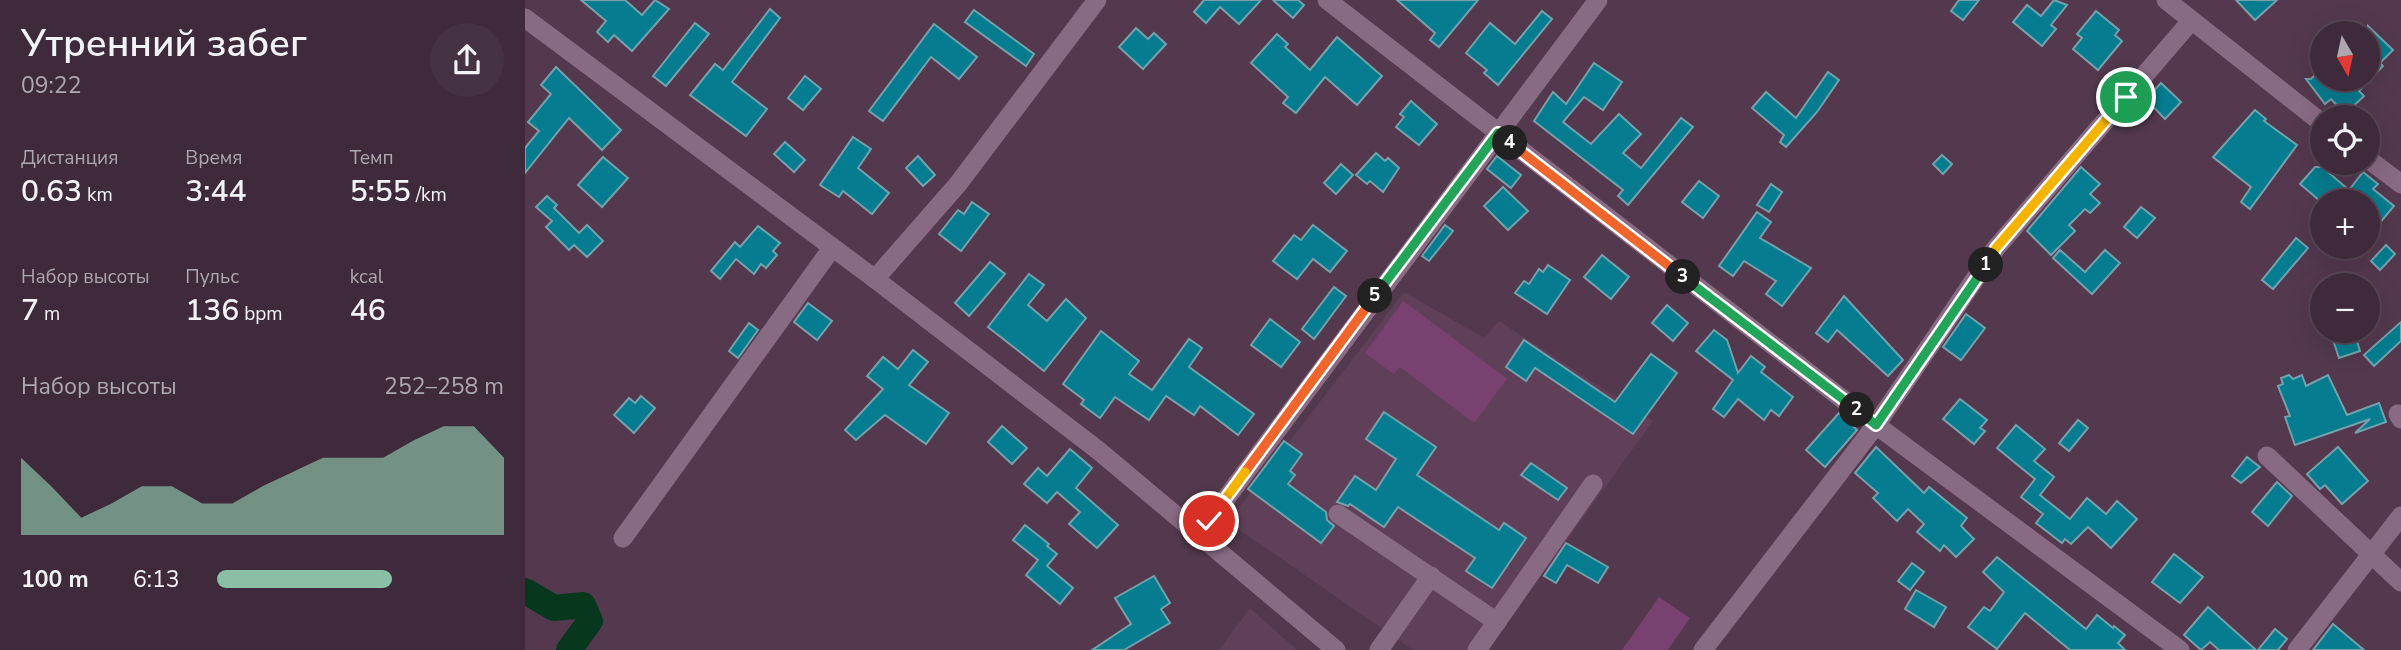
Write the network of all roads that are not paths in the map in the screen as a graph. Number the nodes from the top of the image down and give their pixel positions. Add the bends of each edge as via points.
1 (1097, 0) edge
2 (1327, 0) edge
3 (1598, 0) edge
4 (2168, 1) edge
5 (525, 19) edge
6 (2191, 21) junction
7 (2310, 114) edge
8 (1498, 133) junction
9 (2380, 168) edge
10 (2401, 184) edge
11 (832, 248) junction
12 (875, 279) junction
13 (1876, 425) junction
14 (2267, 456) dead end
15 (1593, 484) dead end
16 (1338, 514) dead end
17 (2401, 516) edge
18 (1198, 536) junction
19 (623, 538) dead end
20 (2372, 552) junction
21 (1431, 576) junction
22 (2401, 582) edge
23 (1497, 622) junction
24 (1385, 642) edge
25 (1336, 650) edge
26 (1477, 650) edge
27 (1703, 650) edge
28 (2180, 650) edge
29 (2297, 650) edge

1 - 12 street via 958,184
2 - 8 street
3 - 8 street
4 - 6 street
5 - 11 street
6 - 7 street
6 - 13 street via 1996,248
8 - 13 street
8 - 18 street
9 - 10 street
11 - 12 street
11 - 19 street
12 - 18 street via 1099,451
13 - 27 street
13 - 28 street
14 - 20 street via 2305,496
15 - 23 street
16 - 21 street
17 - 20 street
18 - 25 street
20 - 22 street via 2379,565
20 - 29 street
21 - 23 street
21 - 24 street
23 - 26 street

